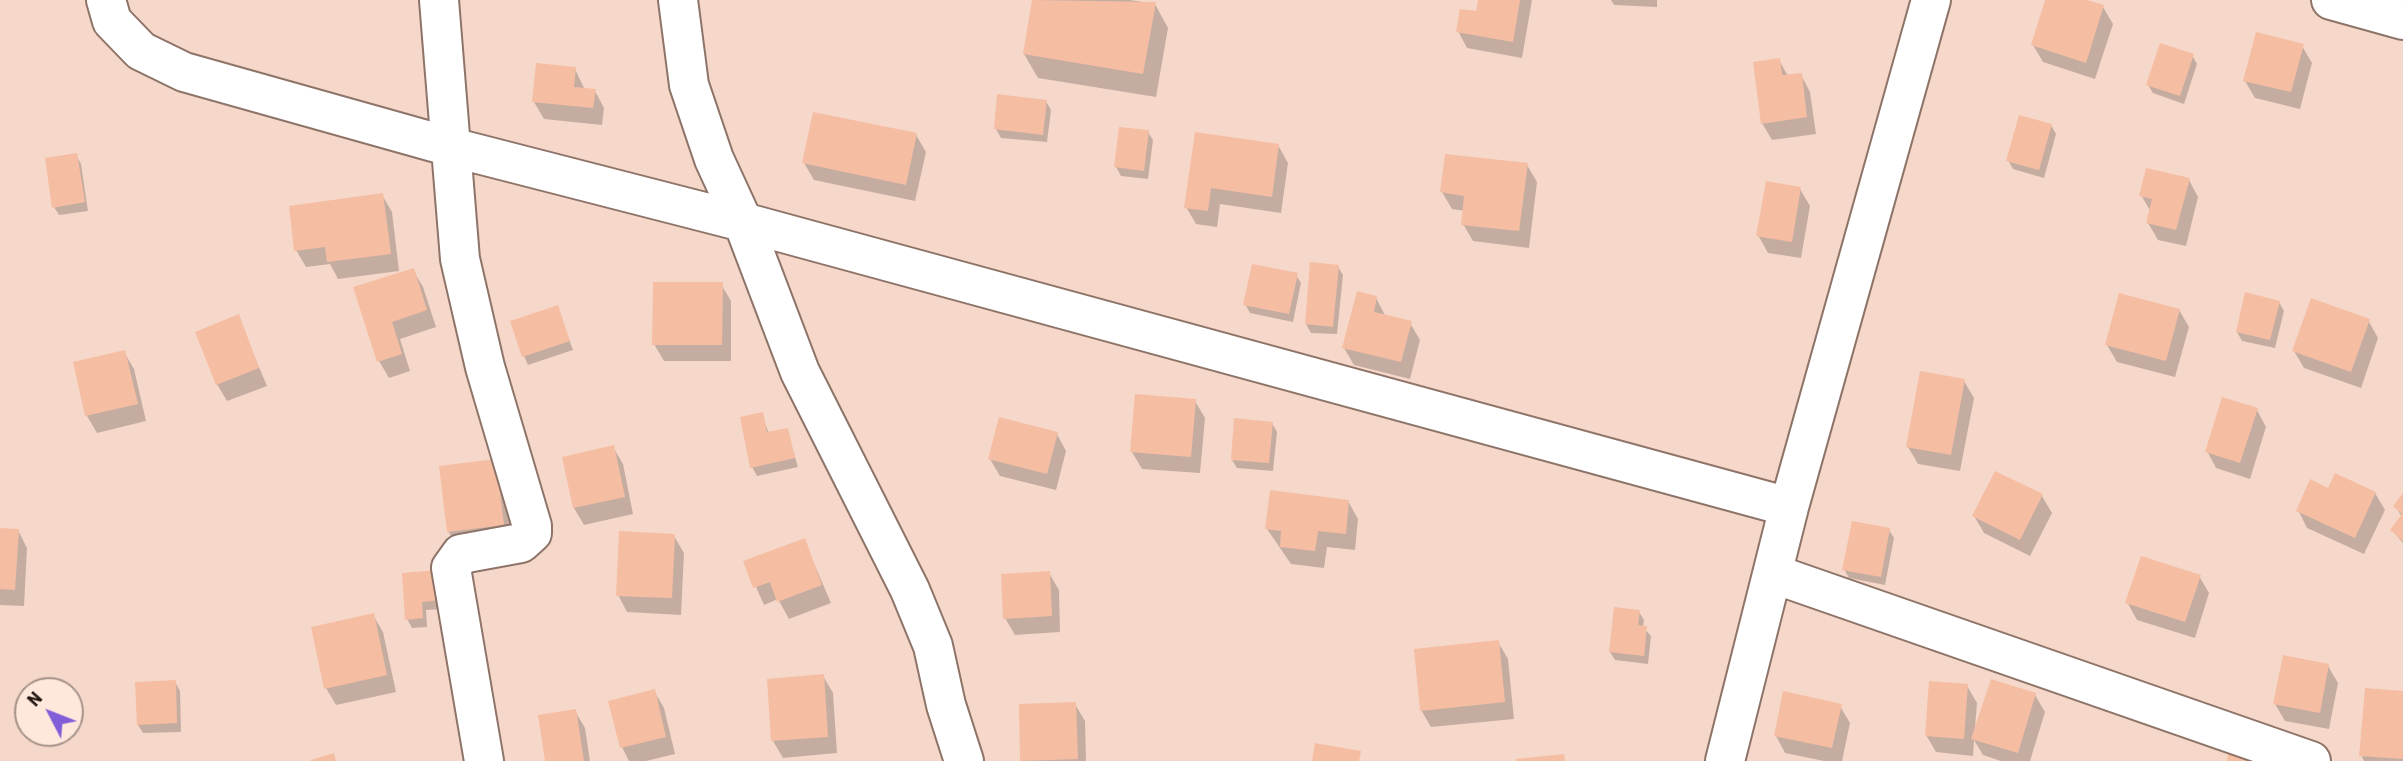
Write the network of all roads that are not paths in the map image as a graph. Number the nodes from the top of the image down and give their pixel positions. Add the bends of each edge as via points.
1 (106, 0) edge
2 (439, 0) edge
3 (678, 0) edge
4 (1931, 0) edge
5 (2331, 0) edge
6 (2403, 20) edge
7 (451, 147) junction
8 (743, 222) junction
9 (1789, 507) junction
10 (1774, 574) junction
11 (484, 761) edge
12 (964, 761) edge
13 (1725, 761) edge
14 (2311, 761) edge

1 - 7 street via 112,22 141,51 184,72
2 - 7 street
3 - 8 street via 690,85 714,159
4 - 9 street
5 - 6 street
7 - 8 street
7 - 11 street via 455,225 468,304 532,526 527,540 461,554 451,568
8 - 9 street
8 - 12 street via 800,372 910,590 933,646
9 - 10 street
10 - 13 street
10 - 14 street

